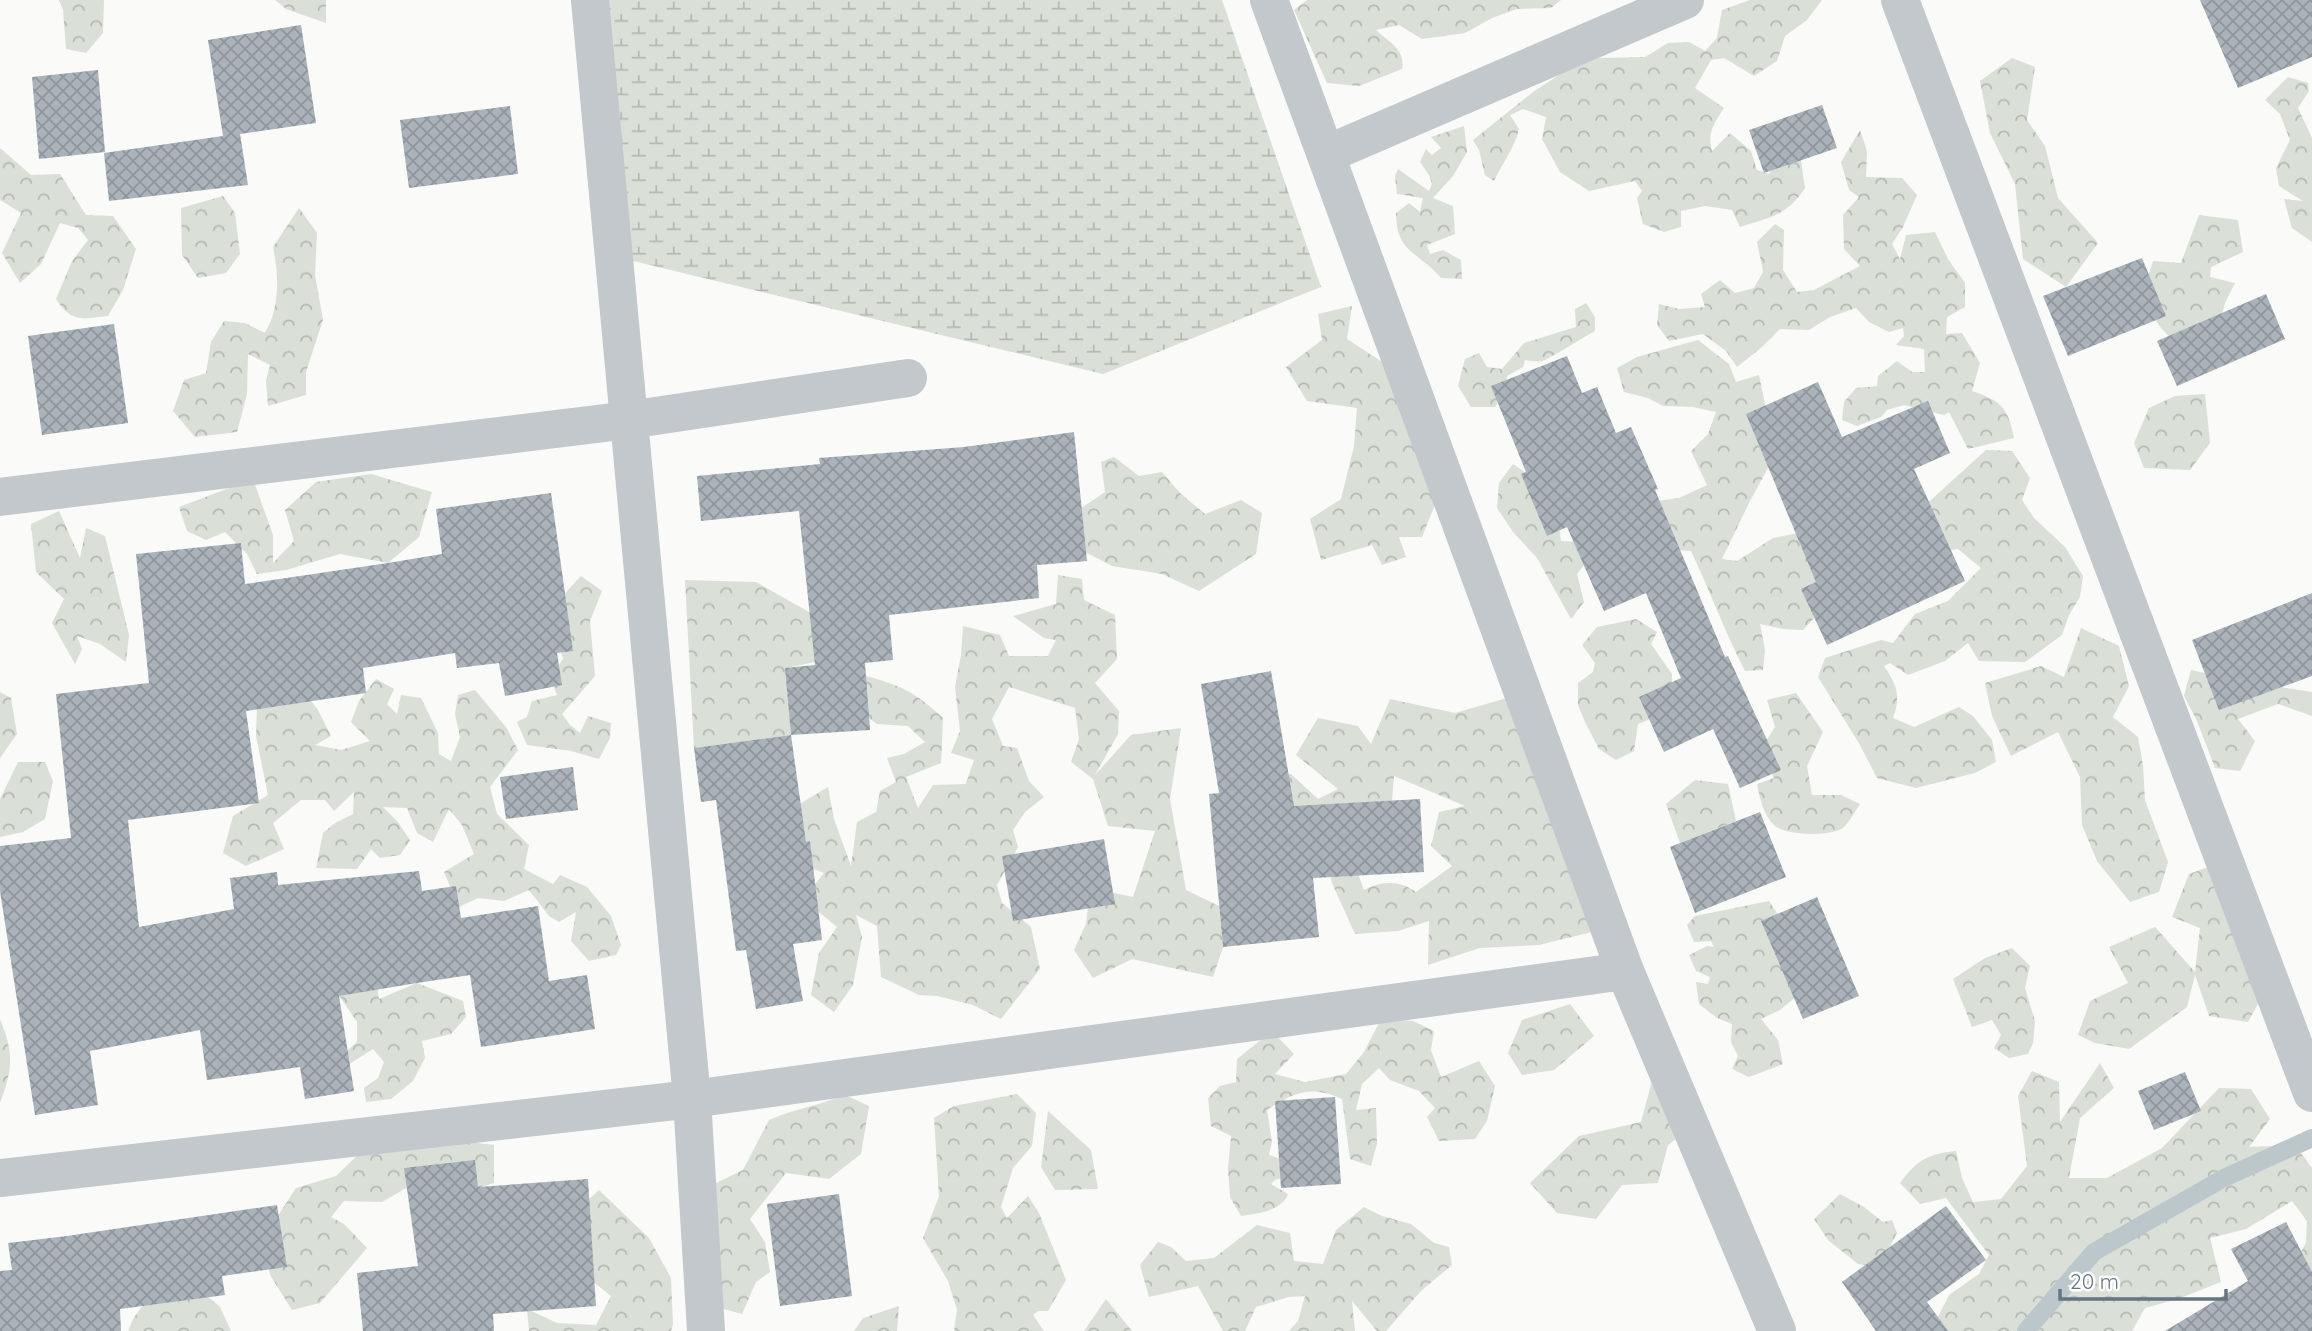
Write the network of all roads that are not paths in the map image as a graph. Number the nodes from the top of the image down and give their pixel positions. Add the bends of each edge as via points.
1 (590, 0) edge
2 (1269, 0) edge
3 (1685, 0) edge
4 (1900, 0) edge
5 (1327, 155) junction
6 (908, 378) dead end
7 (629, 420) junction
8 (0, 497) edge
9 (1625, 971) junction
10 (2312, 1093) edge
11 (692, 1099) junction
12 (0, 1178) edge
13 (706, 1331) edge
14 (1777, 1331) edge

1 - 7 street
2 - 5 street
3 - 5 street
4 - 10 street
5 - 9 street
6 - 7 street
7 - 8 street
7 - 11 street
9 - 11 street
9 - 14 street
11 - 12 street
11 - 13 street

